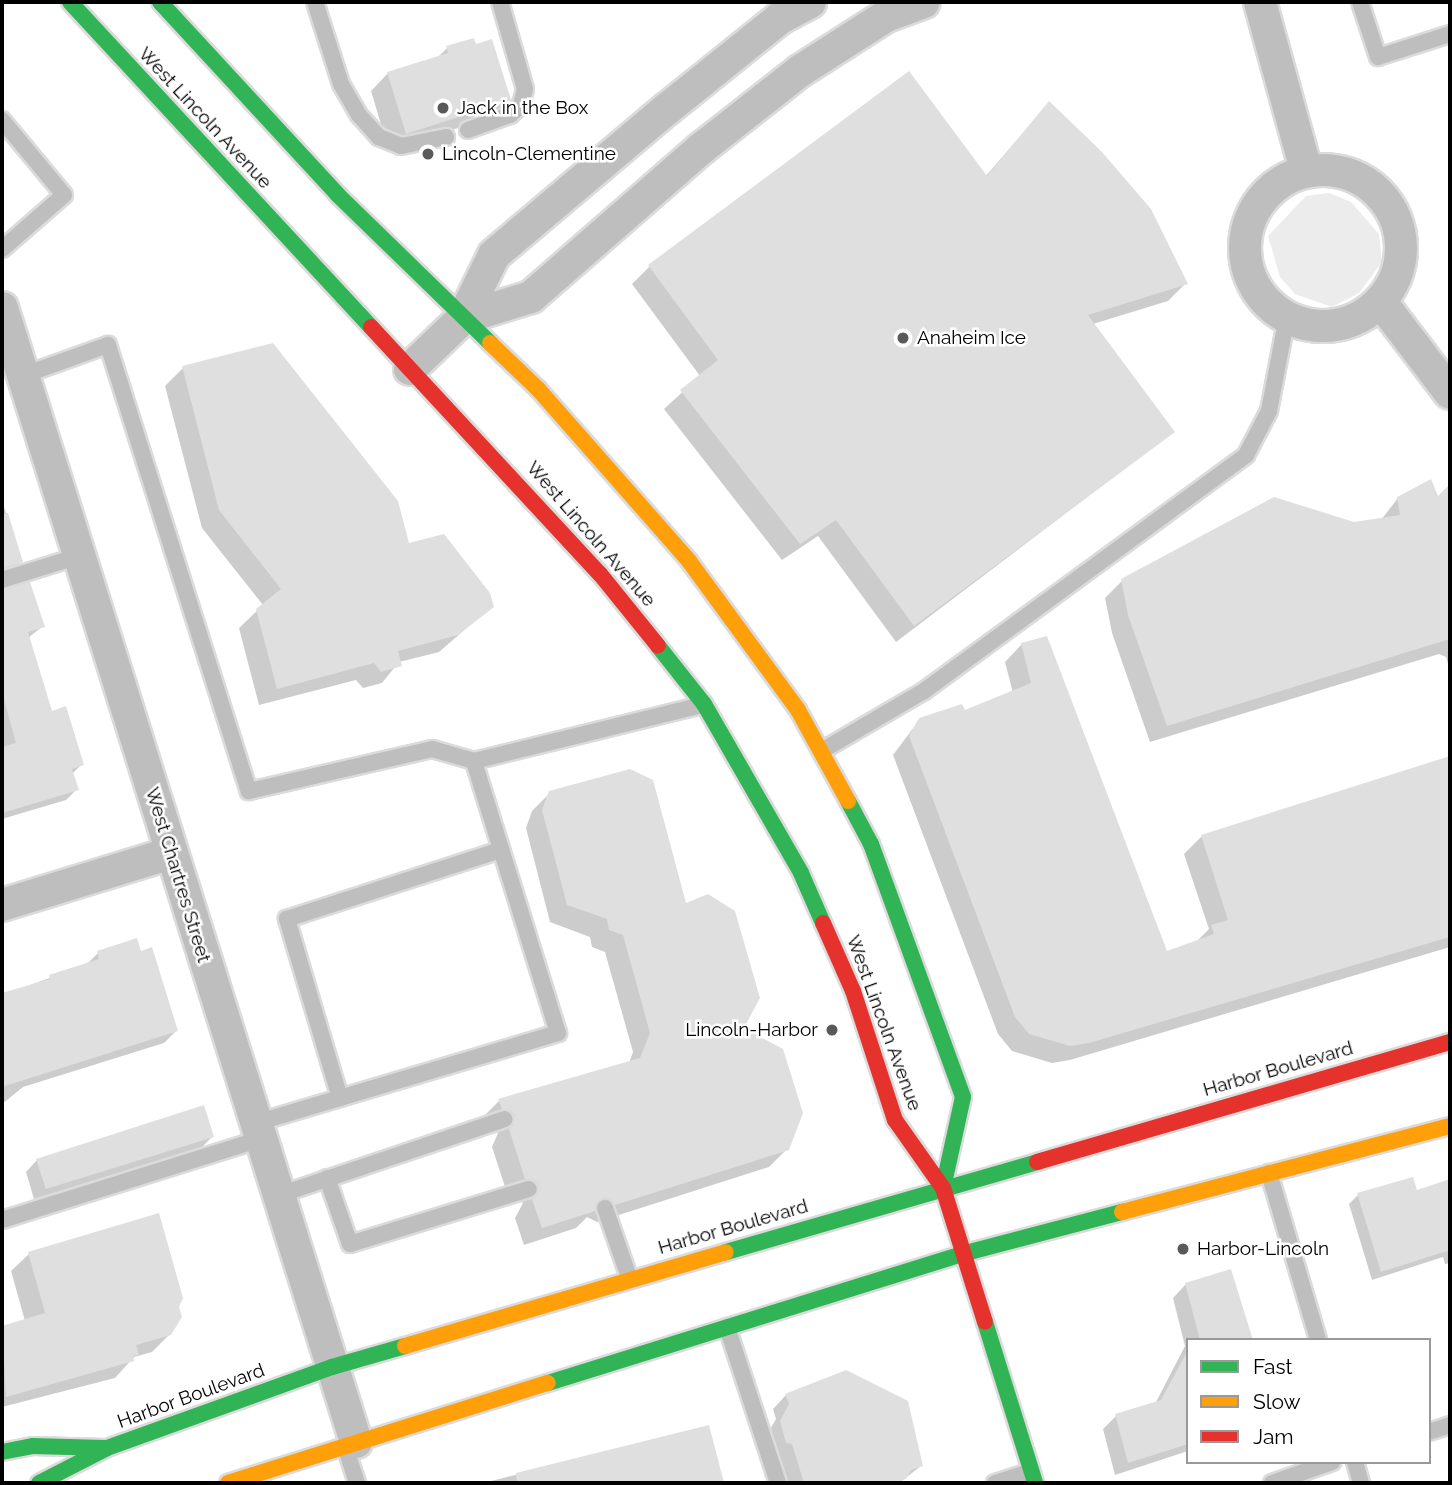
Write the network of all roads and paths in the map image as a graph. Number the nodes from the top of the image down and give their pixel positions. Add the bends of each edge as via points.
1 (70, 2) edge
2 (160, 2) edge
3 (315, 2) edge
4 (500, 2) edge
5 (810, 2) edge
6 (1260, 2) edge
7 (1360, 2) edge
8 (916, 3) edge
9 (1450, 34) edge
10 (2, 120) edge
11 (468, 130) dead end
12 (446, 137) dead end
13 (1307, 170) junction
14 (2, 249) edge
15 (1381, 302) junction
16 (2, 308) edge
17 (1287, 317) junction
18 (463, 318) junction
19 (410, 369) junction
20 (24, 375) junction
21 (1450, 393) edge
22 (79, 556) junction
23 (2, 580) edge
24 (704, 704) junction
25 (823, 750) junction
26 (474, 761) junction
27 (501, 850) junction
28 (171, 853) junction
29 (2, 905) edge
30 (1450, 1042) edge
31 (340, 1098) junction
32 (505, 1119) dead end
33 (1450, 1126) edge
34 (259, 1131) junction
35 (1269, 1173) junction
36 (327, 1178) junction
37 (943, 1188) junction
38 (529, 1189) dead end
39 (279, 1195) junction
40 (605, 1208) dead end
41 (2, 1220) edge
42 (962, 1254) junction
43 (630, 1279) junction
44 (727, 1326) junction
45 (1317, 1338) edge
46 (332, 1367) junction
47 (1450, 1425) edge
48 (1431, 1431) edge
49 (350, 1443) junction
50 (107, 1448) junction
51 (2, 1452) edge
52 (1326, 1464) edge
53 (1356, 1464) edge
54 (1033, 1477) edge
55 (39, 1483) edge
56 (228, 1483) edge
57 (357, 1483) edge
58 (778, 1483) edge
59 (995, 1483) edge
60 (1272, 1483) edge
61 (1361, 1483) edge

1 - 19 main road, West Lincoln Avenue
2 - 18 main road, West Lincoln Avenue via 338,195
3 - 12 lane via 341,84 379,137 401,146
4 - 11 lane via 525,89 521,105 510,115
5 - 18 street via 780,18 494,255
6 - 13 street
7 - 9 lane via 1378,57
8 - 18 street via 886,16 800,72 702,148 531,297
10 - 14 lane via 64,195
13 - 15 street via 1341,170 1366,181 1385,200 1398,224 1402,249 1397,276
13 - 17 street via 1281,181 1261,198 1244,238 1245,266 1254,287 1272,309
15 - 17 street via 1350,322 1326,327
15 - 21 street
16 - 20 street, West Chartres Street
17 - 25 lane via 1269,411 1246,455 924,691
18 - 19 street
18 - 25 main road, West Lincoln Avenue via 538,389 689,561 748,638
19 - 24 main road, West Lincoln Avenue via 600,574
20 - 22 street, West Chartres Street
20 - 26 lane via 108,345 249,791 432,749
22 - 23 lane
22 - 28 street, West Chartres Street
24 - 26 lane
24 - 37 main road, West Lincoln Avenue via 801,873 853,991 895,1120
25 - 37 main road, West Lincoln Avenue via 871,844 963,1097
26 - 27 lane
27 - 31 lane via 287,919
27 - 31 lane via 558,1033
28 - 29 street
28 - 34 street, West Chartres Street
30 - 37 main road, Harbor Boulevard
31 - 34 lane
32 - 36 lane
33 - 35 main road
34 - 39 street, West Chartres Street
34 - 41 lane
35 - 42 main road
35 - 45 lane
36 - 38 lane via 350,1244
36 - 39 lane
37 - 42 main road, West Lincoln Avenue
37 - 43 main road, Harbor Boulevard
39 - 46 street, West Chartres Street
40 - 43 lane
42 - 44 main road
42 - 54 main road, West Lincoln Avenue
43 - 46 main road, Harbor Boulevard
44 - 49 main road
44 - 58 lane
46 - 49 street, West Chartres Street
46 - 50 main road, Harbor Boulevard
47 - 48 lane
49 - 56 main road
49 - 57 lane
50 - 51 main road via 33,1447
50 - 55 main road, Harbor Boulevard
52 - 60 lane
53 - 61 lane
54 - 59 lane

